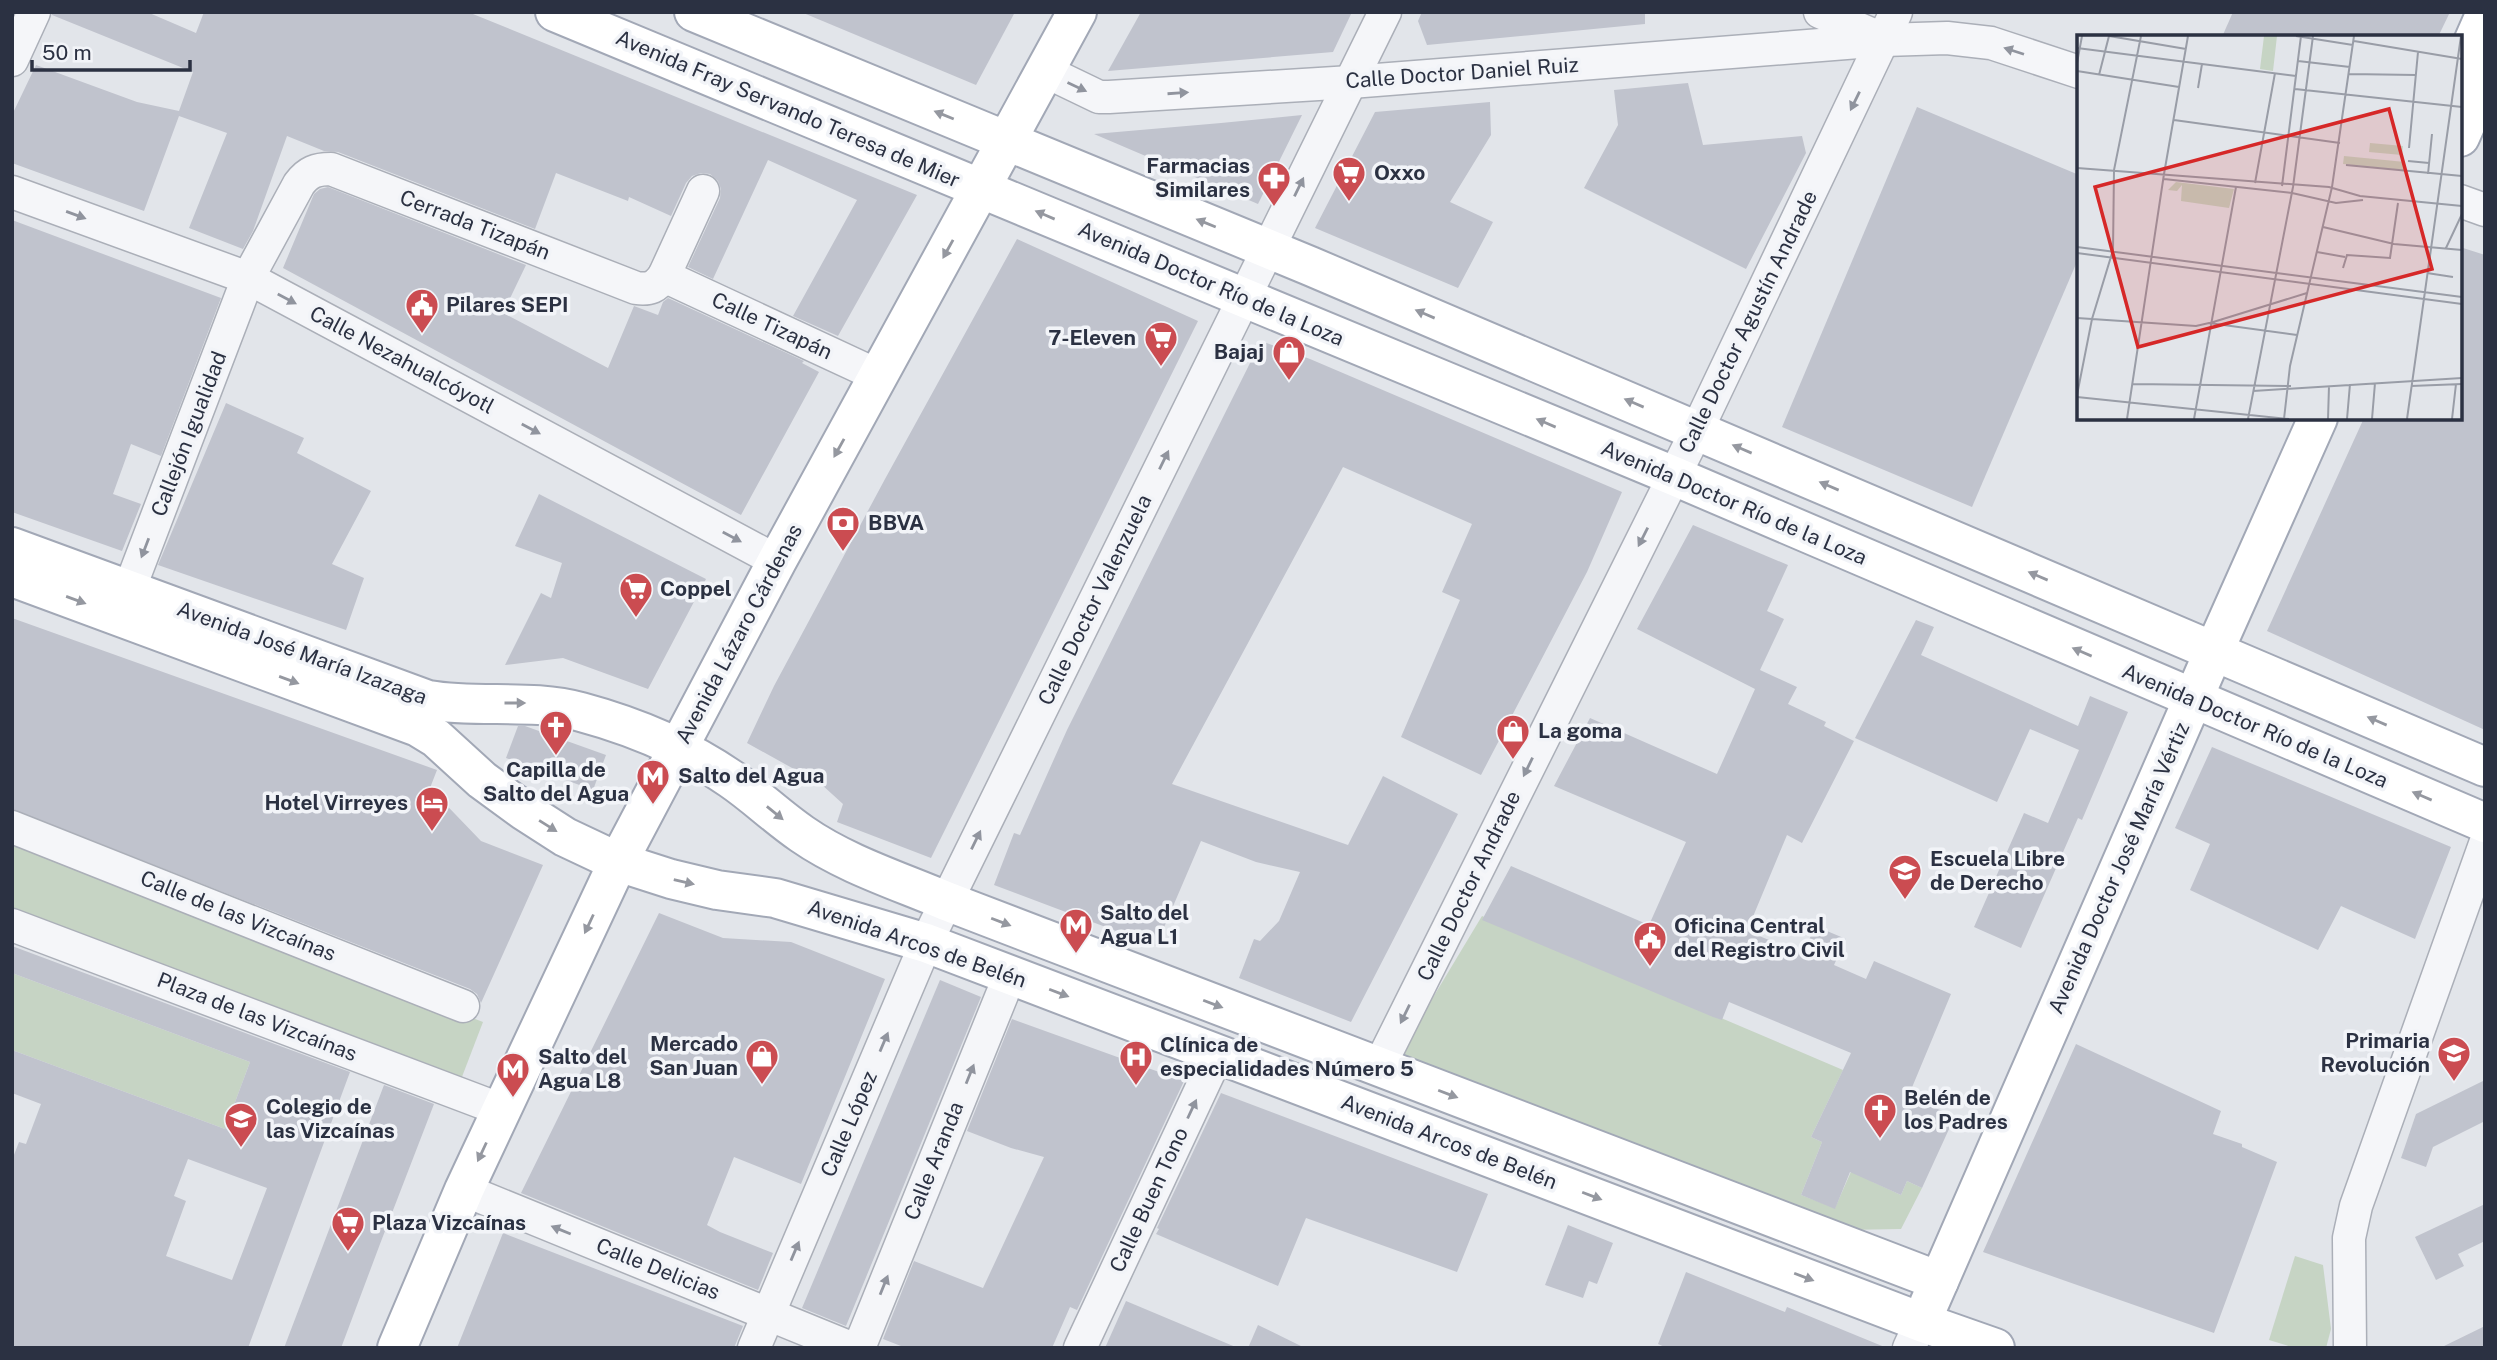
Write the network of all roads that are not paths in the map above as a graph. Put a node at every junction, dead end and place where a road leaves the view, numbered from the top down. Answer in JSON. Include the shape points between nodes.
{"nodes":[{"id":1,"x":34,"y":12,"type":"edge"},
{"id":2,"x":555,"y":12,"type":"edge"},
{"id":3,"x":694,"y":12,"type":"edge"},
{"id":4,"x":1077,"y":12,"type":"edge"},
{"id":5,"x":1385,"y":12,"type":"edge"},
{"id":6,"x":1820,"y":12,"type":"edge"},
{"id":7,"x":2485,"y":15,"type":"edge"},
{"id":8,"x":1890,"y":26,"type":"edge"},
{"id":9,"x":12,"y":60,"type":"edge"},
{"id":10,"x":2462,"y":67,"type":"edge"},
{"id":11,"x":1045,"y":71,"type":"junction"},
{"id":12,"x":2077,"y":71,"type":"edge"},
{"id":13,"x":2485,"y":81,"type":"edge"},
{"id":14,"x":1350,"y":82,"type":"junction"},
{"id":15,"x":2462,"y":133,"type":"edge"},
{"id":16,"x":1007,"y":141,"type":"junction"},
{"id":17,"x":981,"y":189,"type":"junction"},
{"id":18,"x":703,"y":191,"type":"dead end"},
{"id":19,"x":12,"y":192,"type":"edge"},
{"id":20,"x":2462,"y":202,"type":"edge"},
{"id":21,"x":2485,"y":210,"type":"edge"},
{"id":22,"x":1269,"y":249,"type":"junction"},
{"id":23,"x":664,"y":276,"type":"junction"},
{"id":24,"x":248,"y":278,"type":"junction"},
{"id":25,"x":1244,"y":298,"type":"junction"},
{"id":26,"x":879,"y":376,"type":"junction"},
{"id":27,"x":2317,"y":420,"type":"edge"},
{"id":28,"x":1697,"y":430,"type":"junction"},
{"id":29,"x":1674,"y":476,"type":"junction"},
{"id":30,"x":12,"y":547,"type":"edge"},
{"id":31,"x":776,"y":561,"type":"junction"},
{"id":32,"x":12,"y":577,"type":"edge"},
{"id":33,"x":129,"y":590,"type":"junction"},
{"id":34,"x":2214,"y":651,"type":"junction"},
{"id":35,"x":2193,"y":699,"type":"junction"},
{"id":36,"x":1559,"y":706,"type":"joint"},
{"id":37,"x":678,"y":748,"type":"junction"},
{"id":38,"x":2485,"y":767,"type":"edge"},
{"id":39,"x":2485,"y":823,"type":"edge"},
{"id":40,"x":12,"y":827,"type":"edge"},
{"id":41,"x":2485,"y":844,"type":"edge"},
{"id":42,"x":618,"y":862,"type":"junction"},
{"id":43,"x":946,"y":901,"type":"junction"},
{"id":44,"x":12,"y":925,"type":"edge"},
{"id":45,"x":926,"y":943,"type":"junction"},
{"id":46,"x":1010,"y":975,"type":"junction"},
{"id":47,"x":463,"y":1006,"type":"dead end"},
{"id":48,"x":1219,"y":1053,"type":"junction"},
{"id":49,"x":1379,"y":1067,"type":"junction"},
{"id":50,"x":502,"y":1110,"type":"junction"},
{"id":51,"x":464,"y":1191,"type":"junction"},
{"id":52,"x":1939,"y":1281,"type":"junction"},
{"id":53,"x":768,"y":1314,"type":"junction"},
{"id":54,"x":1915,"y":1335,"type":"edge"},
{"id":55,"x":397,"y":1348,"type":"edge"},
{"id":56,"x":754,"y":1348,"type":"edge"},
{"id":57,"x":851,"y":1348,"type":"edge"},
{"id":58,"x":859,"y":1348,"type":"edge"},
{"id":59,"x":1080,"y":1348,"type":"edge"},
{"id":60,"x":1995,"y":1348,"type":"edge"},
{"id":61,"x":2350,"y":1348,"type":"edge"}],
"edges":[{"from":1,"to":9,"type":"street"},
{"from":2,"to":17,"type":"main road","name":"Avenida Fray Servando Teresa de Mier"},
{"from":16,"to":3,"type":"main road","one_way":true},
{"from":4,"to":11,"type":"main road","name":"Avenida Lázaro Cárdenas"},
{"from":5,"to":14,"type":"street","name":"Calle Doctor Valenzuela"},
{"from":6,"to":8,"type":"street"},
{"from":7,"to":10,"type":"main road"},
{"from":12,"to":8,"type":"street","name":"Calle Doctor Daniel Ruiz","one_way":true,"via":[[1991,43]]},
{"from":8,"to":14,"type":"street","name":"Calle Doctor Daniel Ruiz"},
{"from":8,"to":28,"type":"street","name":"Calle Doctor Agustín Andrade","one_way":true},
{"from":11,"to":14,"type":"street","name":"Calle Doctor Daniel Ruiz","one_way":true,"via":[[1099,97]]},
{"from":11,"to":16,"type":"main road","name":"Avenida Lázaro Cárdenas"},
{"from":13,"to":15,"type":"main road"},
{"from":22,"to":14,"type":"street","name":"Calle Doctor Valenzuela","one_way":true},
{"from":16,"to":17,"type":"main road","name":"Avenida Lázaro Cárdenas"},
{"from":22,"to":16,"type":"main road","one_way":true},
{"from":25,"to":17,"type":"main road","name":"Avenida Doctor Río de la Loza","one_way":true},
{"from":17,"to":26,"type":"main road","name":"Avenida Lázaro Cárdenas","one_way":true},
{"from":18,"to":23,"type":"street"},
{"from":19,"to":24,"type":"street","name":"Calle Nezahualcóyotl","one_way":true},
{"from":20,"to":21,"type":"street"},
{"from":22,"to":25,"type":"street","name":"Calle Doctor Valenzuela"},
{"from":28,"to":22,"type":"main road","one_way":true},
{"from":23,"to":24,"type":"street","name":"Cerrada Tizapán","via":[[647,290],[636,288],[331,169],[319,169],[299,184]]},
{"from":23,"to":26,"type":"street","name":"Calle Tizapán"},
{"from":24,"to":31,"type":"street","name":"Calle Nezahualcóyotl","one_way":true},
{"from":24,"to":33,"type":"street","name":"Callejón Igualidad","one_way":true},
{"from":29,"to":25,"type":"main road","name":"Avenida Doctor Río de la Loza","one_way":true},
{"from":43,"to":25,"type":"street","name":"Calle Doctor Valenzuela","one_way":true},
{"from":26,"to":31,"type":"main road","name":"Avenida Lázaro Cárdenas","one_way":true},
{"from":27,"to":34,"type":"main road","name":"Avenida Doctor José María Vértiz"},
{"from":28,"to":29,"type":"street","name":"Calle Doctor Agustín Andrade"},
{"from":34,"to":28,"type":"main road","one_way":true},
{"from":35,"to":29,"type":"main road","name":"Avenida Doctor Río de la Loza","one_way":true},
{"from":29,"to":36,"type":"street","name":"Calle Doctor Agustín Andrade","one_way":true},
{"from":30,"to":33,"type":"main road","name":"Avenida José María Izazaga"},
{"from":31,"to":37,"type":"main road","name":"Avenida Lázaro Cárdenas"},
{"from":32,"to":42,"type":"main road","name":"Avenida José María Izazaga","one_way":true,"via":[[418,727],[523,810],[565,837]]},
{"from":33,"to":37,"type":"main road","name":"Avenida José María Izazaga","one_way":true,"via":[[428,700],[530,703],[579,711]]},
{"from":34,"to":35,"type":"main road","name":"Avenida Doctor José María Vértiz"},
{"from":38,"to":34,"type":"main road","one_way":true},
{"from":39,"to":35,"type":"main road","name":"Avenida Doctor Río de la Loza","one_way":true},
{"from":35,"to":52,"type":"main road","name":"Avenida Doctor José María Vértiz"},
{"from":36,"to":49,"type":"street","name":"Calle Doctor Andrade","one_way":true},
{"from":37,"to":42,"type":"main road","name":"Avenida Lázaro Cárdenas"},
{"from":37,"to":43,"type":"main road","one_way":true,"via":[[732,779],[831,852]]},
{"from":40,"to":47,"type":"street","name":"Calle de las Vizcaínas"},
{"from":41,"to":61,"type":"street","via":[[2356,1206],[2349,1238]]},
{"from":42,"to":45,"type":"main road","name":"Avenida Arcos de Belén","one_way":true,"via":[[717,890],[802,905]]},
{"from":42,"to":50,"type":"main road","name":"Avenida Lázaro Cárdenas","one_way":true},
{"from":43,"to":45,"type":"street","name":"Calle López"},
{"from":43,"to":49,"type":"main road","one_way":true},
{"from":44,"to":50,"type":"street","name":"Plaza de las Vizcaínas"},
{"from":45,"to":46,"type":"main road","name":"Avenida Arcos de Belén"},
{"from":53,"to":45,"type":"street","name":"Calle López","one_way":true},
{"from":46,"to":48,"type":"main road","name":"Avenida Arcos de Belén","one_way":true},
{"from":58,"to":46,"type":"street","name":"Calle Aranda","one_way":true},
{"from":48,"to":54,"type":"main road","name":"Avenida Arcos de Belén","one_way":true},
{"from":59,"to":48,"type":"street","name":"Calle Buen Tono","one_way":true},
{"from":49,"to":52,"type":"main road","one_way":true},
{"from":50,"to":51,"type":"main road","name":"Avenida Lázaro Cárdenas","one_way":true},
{"from":53,"to":51,"type":"street","name":"Calle Delicias","one_way":true},
{"from":51,"to":55,"type":"main road","name":"Avenida Lázaro Cárdenas"},
{"from":52,"to":54,"type":"main road","name":"Avenida Doctor José María Vértiz"},
{"from":53,"to":56,"type":"street","name":"Calle López"},
{"from":53,"to":57,"type":"street","name":"Calle Delicias"},
{"from":54,"to":60,"type":"main road","name":"Avenida Arcos de Belén"}]}
